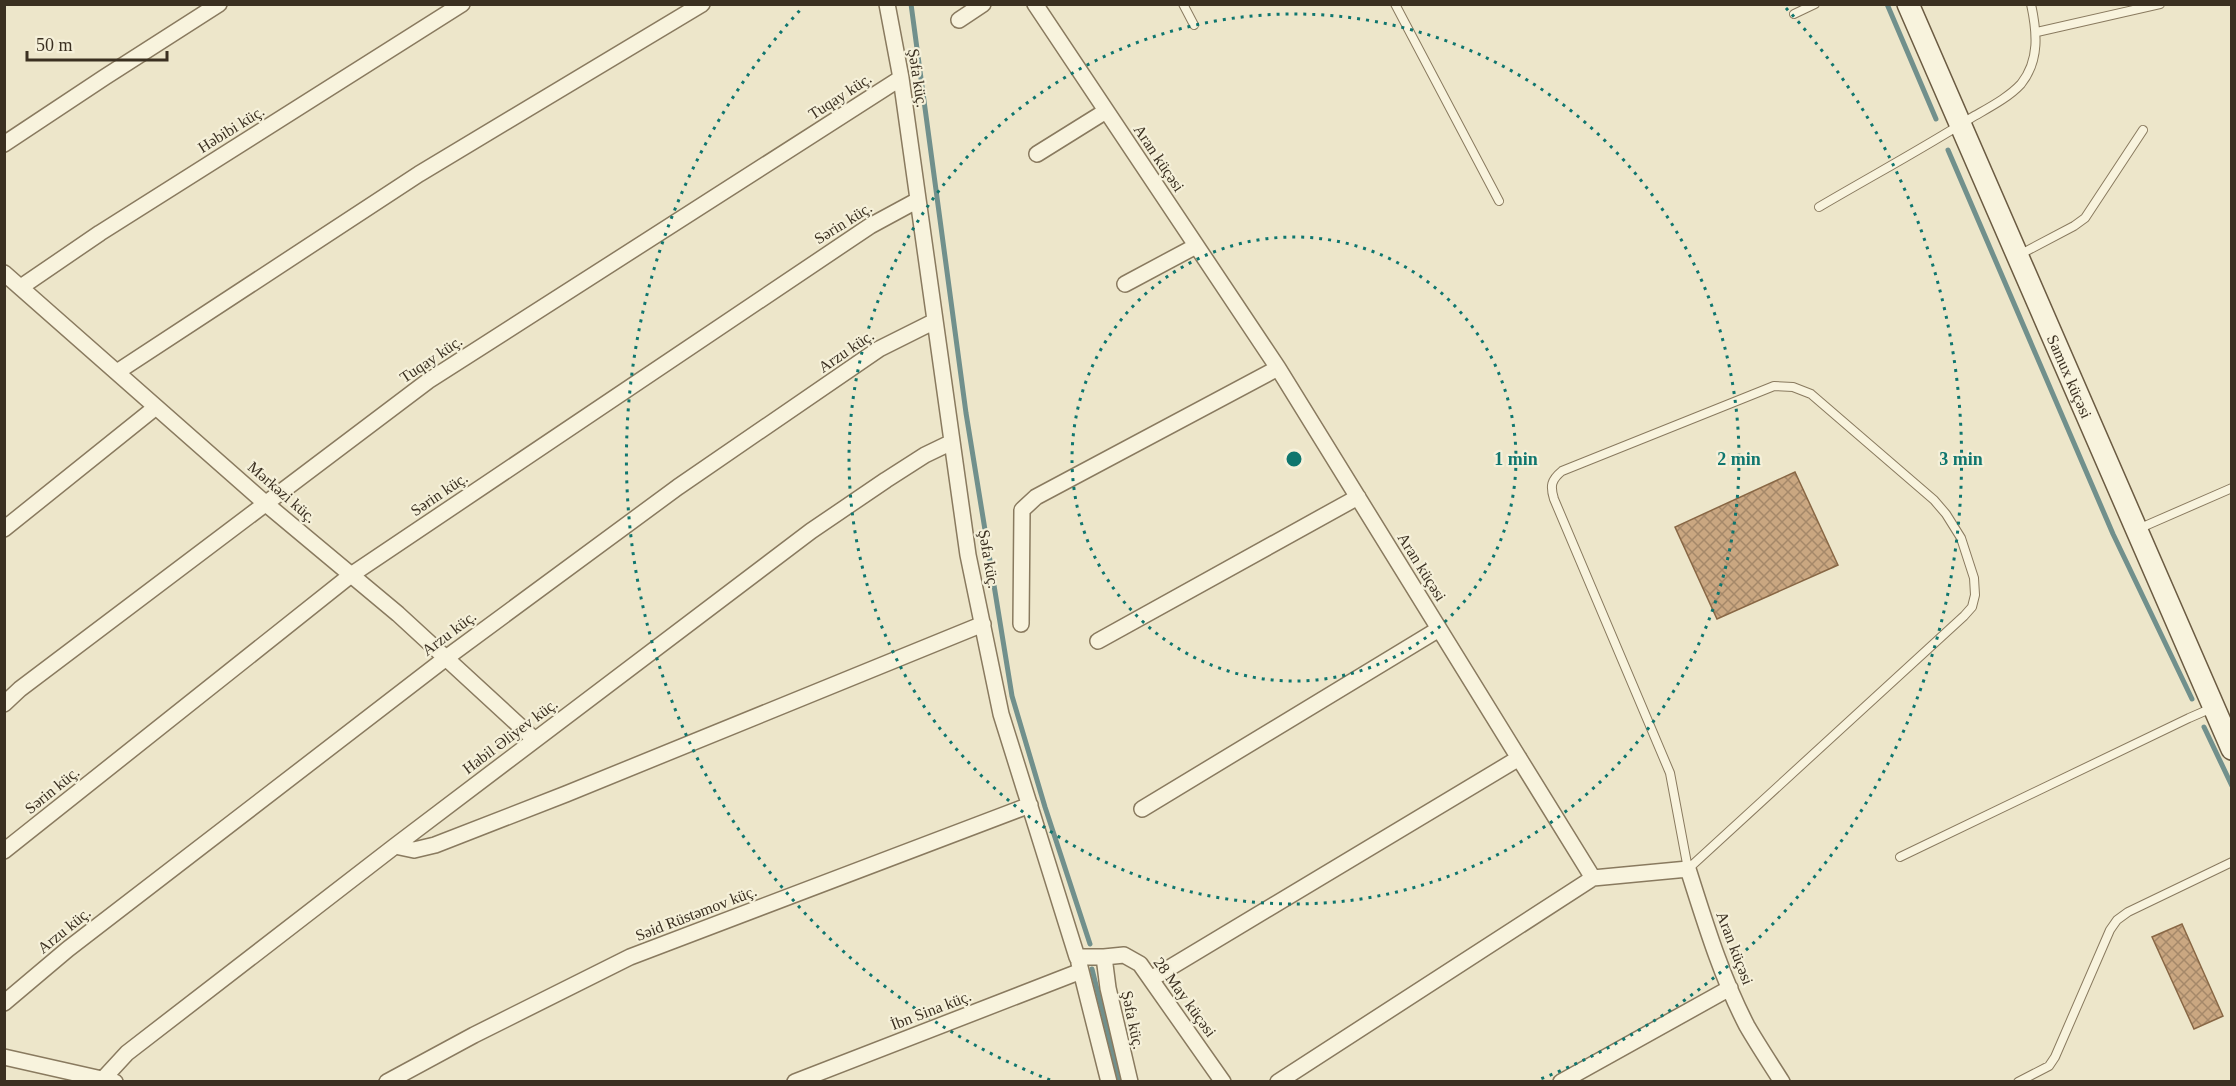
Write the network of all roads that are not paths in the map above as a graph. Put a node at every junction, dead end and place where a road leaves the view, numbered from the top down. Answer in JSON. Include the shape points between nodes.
{"nodes":[{"id":1,"x":219,"y":4,"type":"edge"},
{"id":2,"x":462,"y":4,"type":"edge"},
{"id":3,"x":702,"y":4,"type":"edge"},
{"id":4,"x":887,"y":4,"type":"edge"},
{"id":5,"x":983,"y":4,"type":"edge"},
{"id":6,"x":1035,"y":4,"type":"edge"},
{"id":7,"x":1184,"y":4,"type":"edge"},
{"id":8,"x":1395,"y":4,"type":"edge"},
{"id":9,"x":1815,"y":4,"type":"edge"},
{"id":10,"x":1908,"y":4,"type":"edge"},
{"id":11,"x":2031,"y":4,"type":"edge"},
{"id":12,"x":2160,"y":4,"type":"edge"},
{"id":13,"x":1794,"y":14,"type":"dead end"},
{"id":14,"x":959,"y":20,"type":"dead end"},
{"id":15,"x":1194,"y":26,"type":"dead end"},
{"id":16,"x":2037,"y":32,"type":"junction"},
{"id":17,"x":901,"y":78,"type":"junction"},
{"id":18,"x":1106,"y":111,"type":"junction"},
{"id":19,"x":1961,"y":125,"type":"junction"},
{"id":20,"x":2143,"y":130,"type":"dead end"},
{"id":21,"x":4,"y":144,"type":"edge"},
{"id":22,"x":1037,"y":154,"type":"dead end"},
{"id":23,"x":918,"y":200,"type":"junction"},
{"id":24,"x":1499,"y":201,"type":"dead end"},
{"id":25,"x":1819,"y":207,"type":"dead end"},
{"id":26,"x":1196,"y":246,"type":"junction"},
{"id":27,"x":2017,"y":256,"type":"junction"},
{"id":28,"x":4,"y":273,"type":"edge"},
{"id":29,"x":1125,"y":285,"type":"dead end"},
{"id":30,"x":21,"y":287,"type":"junction"},
{"id":31,"x":935,"y":321,"type":"junction"},
{"id":32,"x":1278,"y":368,"type":"junction"},
{"id":33,"x":117,"y":372,"type":"junction"},
{"id":34,"x":156,"y":407,"type":"junction"},
{"id":35,"x":952,"y":442,"type":"junction"},
{"id":36,"x":2232,"y":488,"type":"edge"},
{"id":37,"x":1358,"y":497,"type":"junction"},
{"id":38,"x":266,"y":503,"type":"junction"},
{"id":39,"x":4,"y":529,"type":"edge"},
{"id":40,"x":2136,"y":529,"type":"junction"},
{"id":41,"x":351,"y":575,"type":"junction"},
{"id":42,"x":983,"y":624,"type":"junction"},
{"id":43,"x":1021,"y":624,"type":"dead end"},
{"id":44,"x":1439,"y":629,"type":"junction"},
{"id":45,"x":1098,"y":641,"type":"dead end"},
{"id":46,"x":446,"y":658,"type":"junction"},
{"id":47,"x":4,"y":704,"type":"edge"},
{"id":48,"x":2214,"y":708,"type":"junction"},
{"id":49,"x":535,"y":740,"type":"junction"},
{"id":50,"x":2232,"y":749,"type":"edge"},
{"id":51,"x":1519,"y":758,"type":"junction"},
{"id":52,"x":1030,"y":805,"type":"junction"},
{"id":53,"x":1142,"y":809,"type":"dead end"},
{"id":54,"x":395,"y":846,"type":"junction"},
{"id":55,"x":4,"y":851,"type":"edge"},
{"id":56,"x":1900,"y":857,"type":"dead end"},
{"id":57,"x":2232,"y":862,"type":"edge"},
{"id":58,"x":1688,"y":868,"type":"junction"},
{"id":59,"x":1593,"y":878,"type":"junction"},
{"id":60,"x":1104,"y":957,"type":"junction"},
{"id":61,"x":1079,"y":964,"type":"junction"},
{"id":62,"x":1151,"y":979,"type":"junction"},
{"id":63,"x":1730,"y":988,"type":"junction"},
{"id":64,"x":4,"y":1003,"type":"edge"},
{"id":65,"x":4,"y":1057,"type":"edge"},
{"id":66,"x":109,"y":1080,"type":"edge"},
{"id":67,"x":387,"y":1082,"type":"edge"},
{"id":68,"x":795,"y":1082,"type":"edge"},
{"id":69,"x":1108,"y":1082,"type":"edge"},
{"id":70,"x":1130,"y":1082,"type":"edge"},
{"id":71,"x":1223,"y":1082,"type":"edge"},
{"id":72,"x":1278,"y":1082,"type":"edge"},
{"id":73,"x":1562,"y":1082,"type":"edge"},
{"id":74,"x":1782,"y":1082,"type":"edge"},
{"id":75,"x":2018,"y":1082,"type":"edge"}],
"edges":[{"from":1,"to":21,"type":"street"},
{"from":2,"to":30,"type":"street","name":"Həbibi küç."},
{"from":3,"to":33,"type":"street","via":[[419,174]]},
{"from":4,"to":17,"type":"street","name":"Şəfa küç."},
{"from":5,"to":14,"type":"street"},
{"from":6,"to":18,"type":"street","name":"Aran küçəsi"},
{"from":7,"to":15,"type":"lane"},
{"from":8,"to":24,"type":"lane"},
{"from":9,"to":13,"type":"lane"},
{"from":10,"to":19,"type":"main road","name":"Samux küçəsi"},
{"from":11,"to":16,"type":"lane"},
{"from":12,"to":16,"type":"lane"},
{"from":16,"to":19,"type":"lane","via":[[2036,50],[2022,82]]},
{"from":17,"to":23,"type":"street","name":"Şəfa küç."},
{"from":17,"to":38,"type":"street","name":"Tuqay küç.","via":[[428,381]]},
{"from":18,"to":22,"type":"street"},
{"from":18,"to":26,"type":"street","name":"Aran küçəsi"},
{"from":19,"to":25,"type":"lane"},
{"from":19,"to":27,"type":"main road","name":"Samux küçəsi"},
{"from":20,"to":27,"type":"lane","via":[[2085,218]]},
{"from":23,"to":31,"type":"street","name":"Şəfa küç."},
{"from":23,"to":41,"type":"street","name":"Sərin küç.","via":[[870,226]]},
{"from":26,"to":29,"type":"street"},
{"from":26,"to":32,"type":"street","name":"Aran küçəsi"},
{"from":27,"to":40,"type":"main road","name":"Samux küçəsi"},
{"from":28,"to":30,"type":"street","name":"Mərkəzi küç."},
{"from":30,"to":33,"type":"street","name":"Mərkəzi küç."},
{"from":31,"to":35,"type":"street","name":"Şəfa küç."},
{"from":31,"to":46,"type":"street","name":"Arzu küç.","via":[[879,349],[678,487]]},
{"from":32,"to":37,"type":"street","name":"Aran küçəsi"},
{"from":32,"to":43,"type":"street","via":[[1036,497],[1022,510]]},
{"from":33,"to":34,"type":"street","name":"Mərkəzi küç."},
{"from":34,"to":38,"type":"street","name":"Mərkəzi küç."},
{"from":34,"to":39,"type":"street"},
{"from":35,"to":42,"type":"street","name":"Şəfa küç.","via":[[968,555]]},
{"from":35,"to":49,"type":"street","name":"Habil Əliyev küç.","via":[[925,455],[812,531]]},
{"from":36,"to":40,"type":"lane"},
{"from":37,"to":44,"type":"street","name":"Aran küçəsi"},
{"from":37,"to":45,"type":"street"},
{"from":38,"to":41,"type":"street","name":"Mərkəzi küç."},
{"from":38,"to":47,"type":"street","name":"Tuqay küç."},
{"from":40,"to":48,"type":"main road","name":"Samux küçəsi"},
{"from":41,"to":46,"type":"street","name":"Mərkəzi küç."},
{"from":41,"to":55,"type":"street","name":"Sərin küç."},
{"from":42,"to":52,"type":"street","name":"Şəfa küç.","via":[[1001,714]]},
{"from":42,"to":54,"type":"street","via":[[435,845],[414,850]]},
{"from":44,"to":51,"type":"street","name":"Aran küçəsi"},
{"from":44,"to":53,"type":"street"},
{"from":46,"to":49,"type":"street","name":"Mərkəzi küç."},
{"from":46,"to":64,"type":"street","name":"Arzu küç.","via":[[68,949]]},
{"from":48,"to":50,"type":"main road","name":"Samux küçəsi"},
{"from":48,"to":56,"type":"lane"},
{"from":49,"to":54,"type":"street","name":"Habil Əliyev küç."},
{"from":51,"to":59,"type":"street","name":"Aran küçəsi"},
{"from":51,"to":62,"type":"street"},
{"from":52,"to":61,"type":"street","name":"Şəfa küç."},
{"from":52,"to":67,"type":"street","name":"Səid Rüstəmov küç.","via":[[630,957]]},
{"from":54,"to":66,"type":"street","name":"Habil Əliyev küç.","via":[[127,1053]]},
{"from":57,"to":75,"type":"lane","via":[[2118,920],[2110,930],[2055,1057],[2049,1066]]},
{"from":58,"to":58,"type":"lane","via":[[1964,616],[1976,594],[1961,538],[1935,500],[1811,394],[1793,387],[1774,386],[1562,471],[1553,478],[1554,499],[1670,773]]},
{"from":58,"to":59,"type":"street"},
{"from":58,"to":63,"type":"street","name":"Aran küçəsi"},
{"from":59,"to":72,"type":"street"},
{"from":60,"to":61,"type":"street"},
{"from":60,"to":62,"type":"street","name":"28 May küçəsi","via":[[1133,958]]},
{"from":60,"to":70,"type":"street","name":"Şəfa küç."},
{"from":61,"to":68,"type":"street","name":"İbn Sina küç."},
{"from":61,"to":69,"type":"street","name":"Şəfa küç."},
{"from":62,"to":71,"type":"street","name":"28 May küçəsi"},
{"from":63,"to":73,"type":"street"},
{"from":63,"to":74,"type":"street","name":"Aran küçəsi"},
{"from":65,"to":66,"type":"street"}]}
